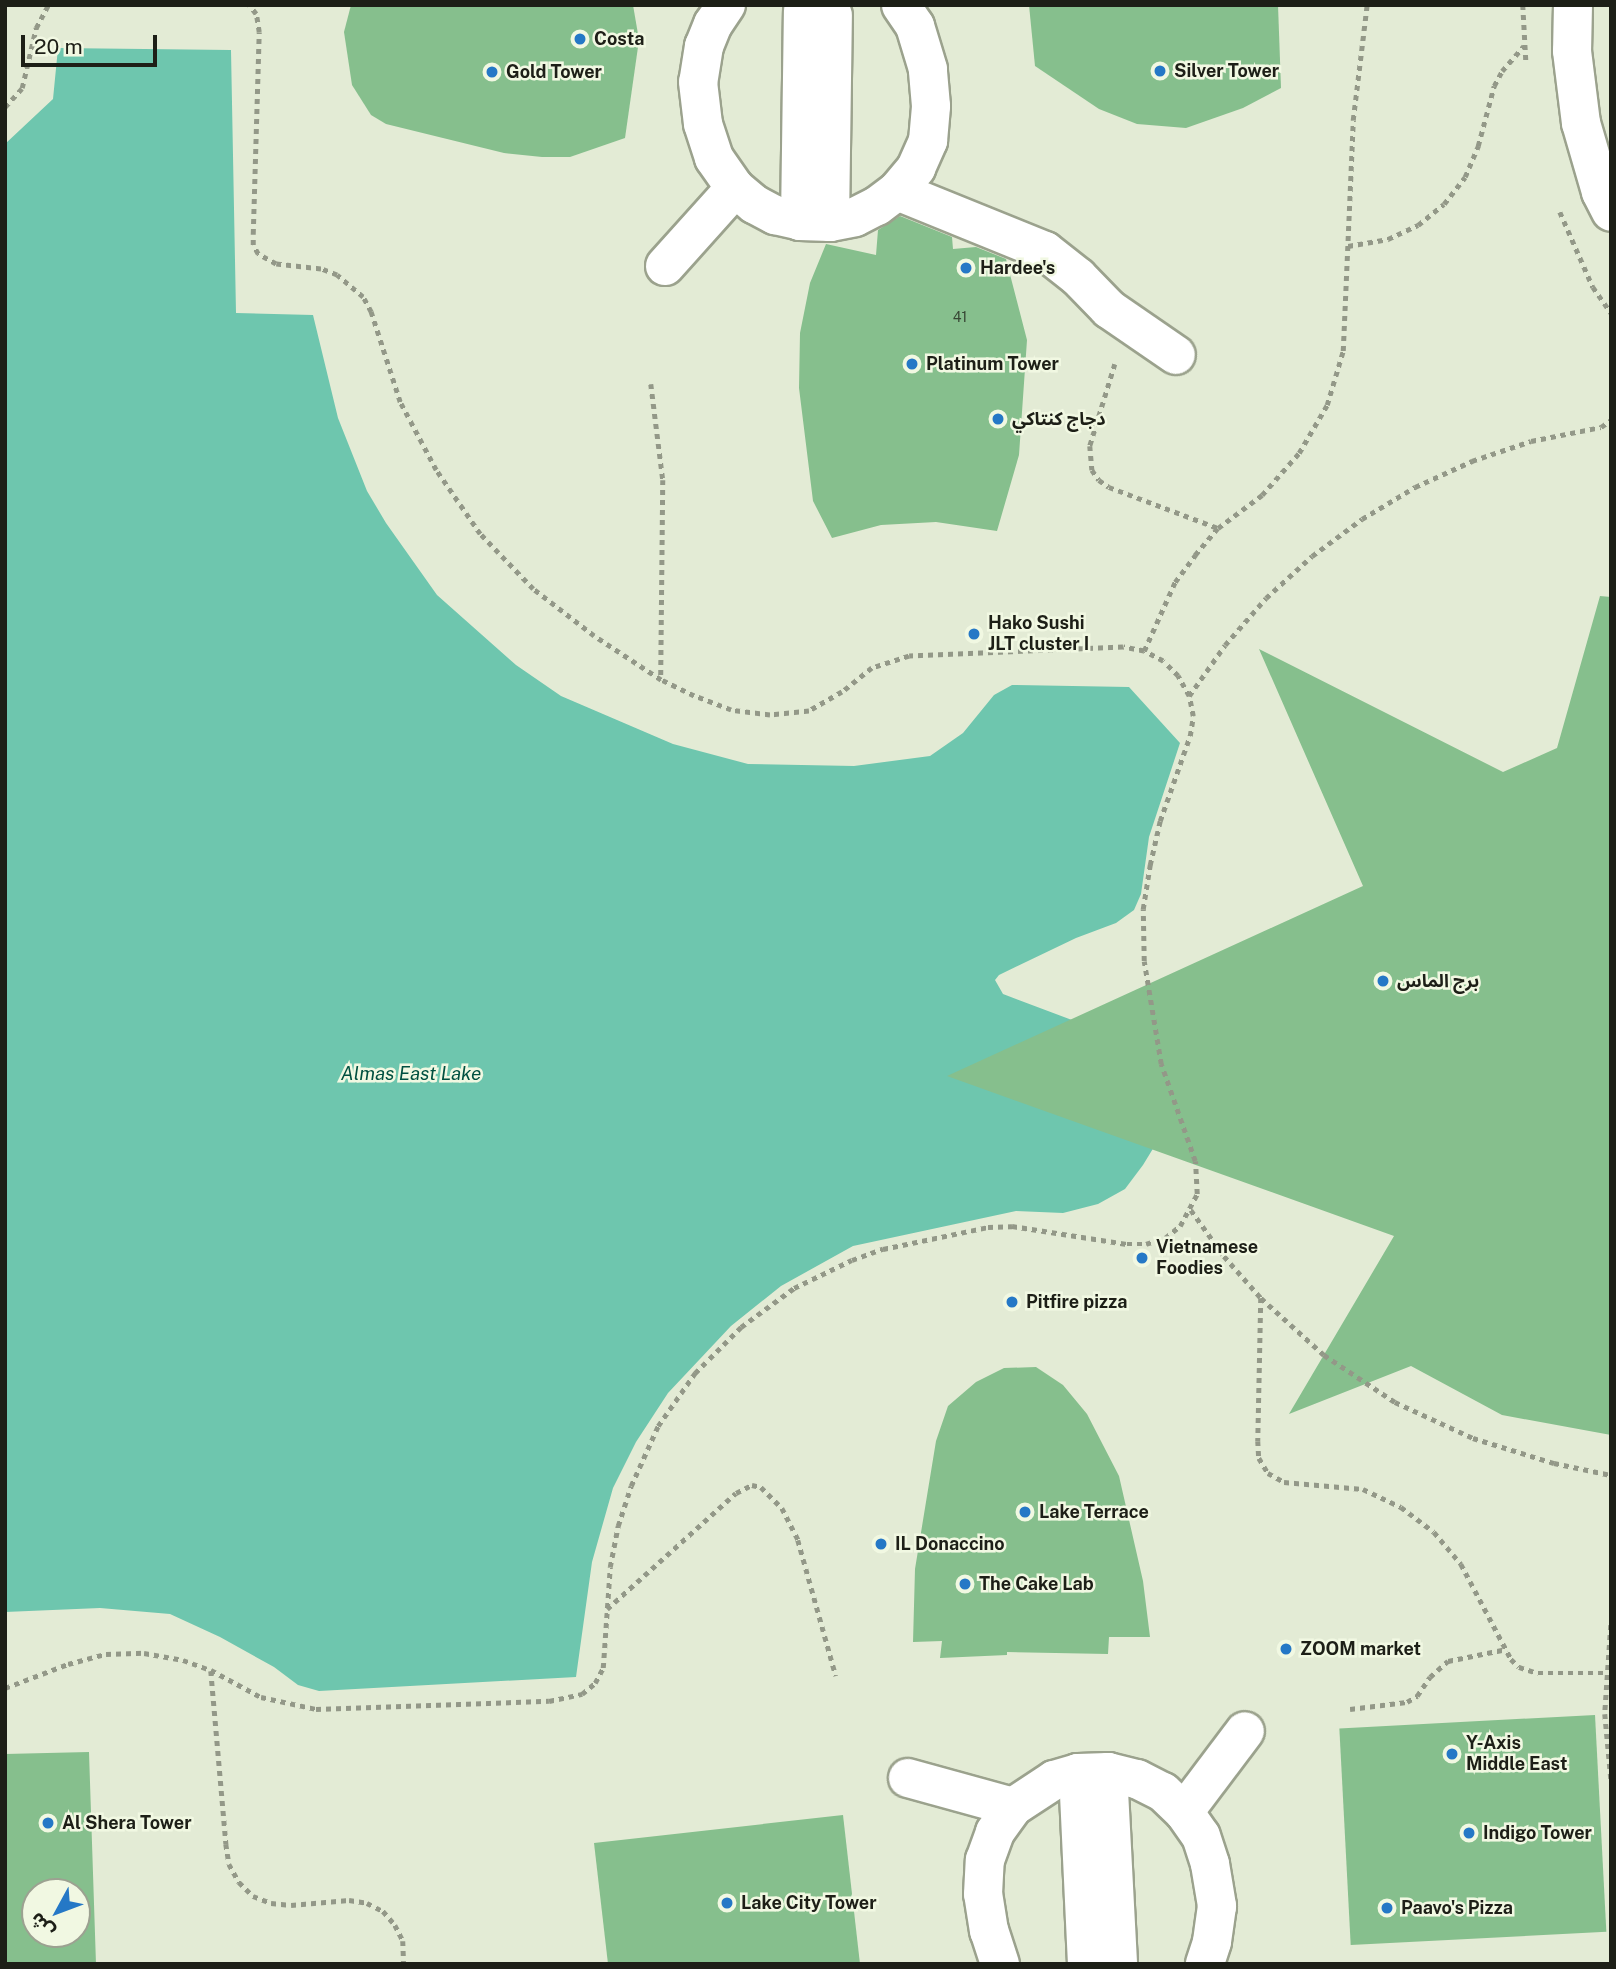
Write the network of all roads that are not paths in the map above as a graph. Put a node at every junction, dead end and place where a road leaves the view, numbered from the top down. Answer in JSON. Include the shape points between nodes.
{"nodes":[{"id":1,"x":726,"y":5,"type":"edge"},
{"id":2,"x":1573,"y":5,"type":"edge"},
{"id":3,"x":902,"y":6,"type":"edge"},
{"id":4,"x":818,"y":13,"type":"dead end"},
{"id":5,"x":735,"y":188,"type":"junction"},
{"id":6,"x":897,"y":191,"type":"junction"},
{"id":7,"x":1611,"y":212,"type":"edge"},
{"id":8,"x":815,"y":222,"type":"junction"},
{"id":9,"x":665,"y":266,"type":"dead end"},
{"id":10,"x":1176,"y":355,"type":"dead end"},
{"id":11,"x":1245,"y":1731,"type":"dead end"},
{"id":12,"x":1093,"y":1773,"type":"junction"},
{"id":13,"x":908,"y":1778,"type":"dead end"},
{"id":14,"x":1013,"y":1807,"type":"junction"},
{"id":15,"x":1184,"y":1812,"type":"junction"},
{"id":16,"x":1000,"y":1964,"type":"edge"},
{"id":17,"x":1087,"y":1964,"type":"edge"},
{"id":18,"x":1118,"y":1964,"type":"edge"},
{"id":19,"x":1205,"y":1964,"type":"edge"}],
"edges":[{"from":1,"to":5,"type":"lane","via":[[704,46],[698,82],[703,124],[714,158]]},
{"from":2,"to":7,"type":"lane","via":[[1572,51],[1581,123]]},
{"from":3,"to":6,"type":"lane","via":[[923,48],[931,106],[928,141],[916,168]]},
{"from":4,"to":8,"type":"lane"},
{"from":5,"to":8,"type":"lane","via":[[775,215]]},
{"from":5,"to":9,"type":"lane"},
{"from":6,"to":8,"type":"lane","via":[[866,212]]},
{"from":6,"to":10,"type":"lane","via":[[1045,251],[1127,323]]},
{"from":11,"to":15,"type":"lane"},
{"from":12,"to":14,"type":"lane","via":[[1054,1780]]},
{"from":12,"to":15,"type":"lane","via":[[1137,1779],[1163,1792]]},
{"from":12,"to":17,"type":"lane"},
{"from":12,"to":18,"type":"lane"},
{"from":13,"to":14,"type":"lane"},
{"from":14,"to":16,"type":"lane","via":[[995,1832],[985,1860],[983,1894]]},
{"from":15,"to":19,"type":"lane","via":[[1201,1836],[1217,1906]]}]}
